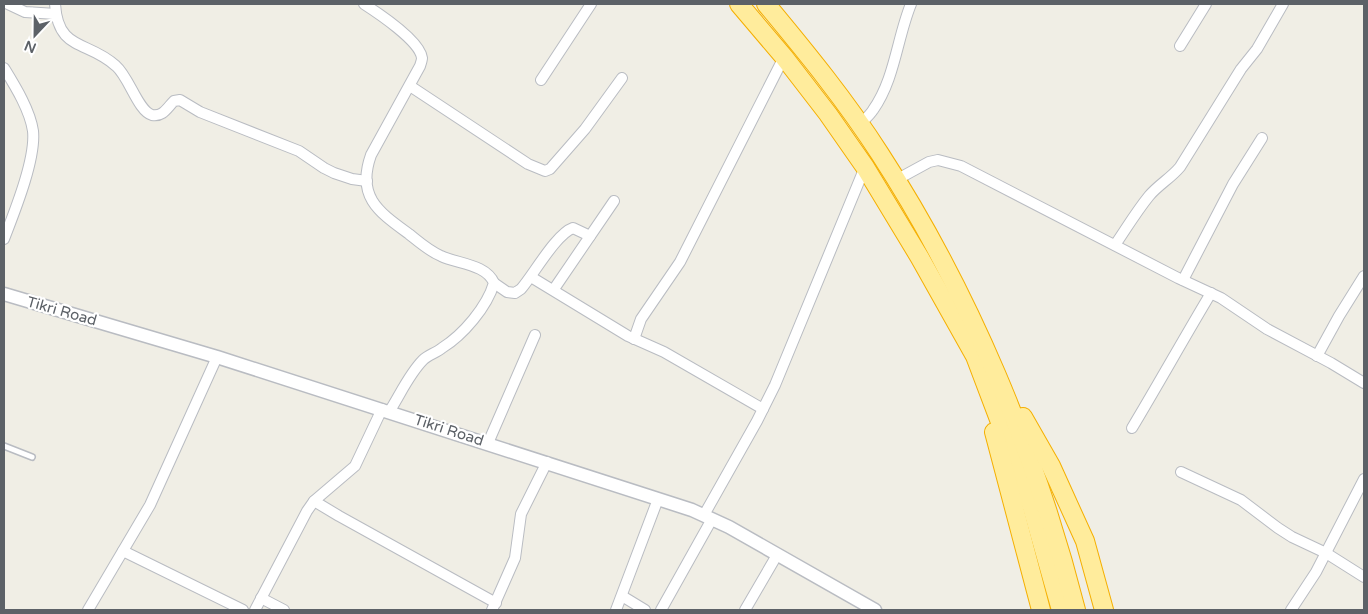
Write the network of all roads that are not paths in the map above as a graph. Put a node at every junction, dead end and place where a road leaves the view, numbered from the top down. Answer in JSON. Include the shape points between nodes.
{"nodes":[{"id":1,"x":8,"y":4,"type":"edge"},
{"id":2,"x":366,"y":4,"type":"edge"},
{"id":3,"x":591,"y":4,"type":"edge"},
{"id":4,"x":739,"y":4,"type":"edge"},
{"id":5,"x":766,"y":4,"type":"edge"},
{"id":6,"x":911,"y":4,"type":"edge"},
{"id":7,"x":1206,"y":4,"type":"edge"},
{"id":8,"x":1283,"y":4,"type":"edge"},
{"id":9,"x":55,"y":9,"type":"edge"},
{"id":10,"x":1180,"y":46,"type":"dead end"},
{"id":11,"x":784,"y":57,"type":"junction"},
{"id":12,"x":4,"y":68,"type":"edge"},
{"id":13,"x":622,"y":78,"type":"dead end"},
{"id":14,"x":541,"y":80,"type":"dead end"},
{"id":15,"x":410,"y":86,"type":"junction"},
{"id":16,"x":860,"y":124,"type":"junction"},
{"id":17,"x":1262,"y":138,"type":"dead end"},
{"id":18,"x":865,"y":167,"type":"junction"},
{"id":19,"x":896,"y":180,"type":"junction"},
{"id":20,"x":367,"y":181,"type":"junction"},
{"id":21,"x":614,"y":201,"type":"dead end"},
{"id":22,"x":590,"y":236,"type":"junction"},
{"id":23,"x":4,"y":239,"type":"edge"},
{"id":24,"x":1115,"y":245,"type":"junction"},
{"id":25,"x":1364,"y":276,"type":"edge"},
{"id":26,"x":531,"y":277,"type":"junction"},
{"id":27,"x":1183,"y":280,"type":"junction"},
{"id":28,"x":494,"y":284,"type":"junction"},
{"id":29,"x":554,"y":289,"type":"junction"},
{"id":30,"x":1211,"y":293,"type":"junction"},
{"id":31,"x":4,"y":294,"type":"edge"},
{"id":32,"x":535,"y":335,"type":"dead end"},
{"id":33,"x":634,"y":339,"type":"junction"},
{"id":34,"x":980,"y":352,"type":"junction"},
{"id":35,"x":1317,"y":356,"type":"junction"},
{"id":36,"x":217,"y":357,"type":"junction"},
{"id":37,"x":1364,"y":383,"type":"edge"},
{"id":38,"x":764,"y":409,"type":"junction"},
{"id":39,"x":386,"y":410,"type":"junction"},
{"id":40,"x":1132,"y":428,"type":"dead end"},
{"id":41,"x":488,"y":443,"type":"junction"},
{"id":42,"x":4,"y":446,"type":"edge"},
{"id":43,"x":32,"y":457,"type":"dead end"},
{"id":44,"x":547,"y":462,"type":"junction"},
{"id":45,"x":1181,"y":472,"type":"dead end"},
{"id":46,"x":1364,"y":479,"type":"edge"},
{"id":47,"x":658,"y":499,"type":"junction"},
{"id":48,"x":314,"y":501,"type":"junction"},
{"id":49,"x":708,"y":517,"type":"junction"},
{"id":50,"x":124,"y":551,"type":"junction"},
{"id":51,"x":1326,"y":553,"type":"junction"},
{"id":52,"x":777,"y":555,"type":"junction"},
{"id":53,"x":1364,"y":577,"type":"edge"},
{"id":54,"x":622,"y":596,"type":"junction"},
{"id":55,"x":261,"y":598,"type":"junction"},
{"id":56,"x":494,"y":606,"type":"edge"},
{"id":57,"x":88,"y":610,"type":"edge"},
{"id":58,"x":243,"y":610,"type":"edge"},
{"id":59,"x":255,"y":610,"type":"edge"},
{"id":60,"x":284,"y":610,"type":"edge"},
{"id":61,"x":616,"y":610,"type":"edge"},
{"id":62,"x":645,"y":610,"type":"edge"},
{"id":63,"x":662,"y":610,"type":"edge"},
{"id":64,"x":745,"y":610,"type":"edge"},
{"id":65,"x":875,"y":610,"type":"edge"},
{"id":66,"x":1041,"y":610,"type":"edge"},
{"id":67,"x":1061,"y":610,"type":"edge"},
{"id":68,"x":1076,"y":610,"type":"edge"},
{"id":69,"x":1104,"y":610,"type":"edge"},
{"id":70,"x":1291,"y":610,"type":"edge"}],
"edges":[{"from":1,"to":9,"type":"street","via":[[25,12]]},
{"from":2,"to":15,"type":"street","via":[[403,32],[419,51],[422,57],[420,66]]},
{"from":3,"to":14,"type":"street"},
{"from":4,"to":11,"type":"highway"},
{"from":5,"to":16,"type":"highway"},
{"from":6,"to":16,"type":"street","via":[[882,94],[873,111]]},
{"from":7,"to":10,"type":"street"},
{"from":8,"to":24,"type":"street","via":[[1180,167],[1147,198]]},
{"from":9,"to":20,"type":"street","via":[[60,30],[117,66],[148,113],[160,115],[174,101],[180,100],[200,112],[300,151],[334,173]]},
{"from":11,"to":18,"type":"highway"},
{"from":11,"to":33,"type":"street","via":[[720,187],[680,262],[641,319]]},
{"from":12,"to":23,"type":"street","via":[[24,105],[33,132],[24,181]]},
{"from":13,"to":15,"type":"street","via":[[575,142],[545,171],[528,164]]},
{"from":15,"to":20,"type":"street","via":[[371,156]]},
{"from":16,"to":19,"type":"highway"},
{"from":17,"to":27,"type":"street","via":[[1233,184]]},
{"from":18,"to":34,"type":"highway"},
{"from":18,"to":38,"type":"street"},
{"from":19,"to":24,"type":"street","via":[[929,162],[949,162]]},
{"from":19,"to":34,"type":"highway","via":[[937,252]]},
{"from":20,"to":28,"type":"street","via":[[372,203],[387,218],[439,255],[485,272],[492,277]]},
{"from":21,"to":22,"type":"street"},
{"from":22,"to":26,"type":"street","via":[[573,228],[566,231]]},
{"from":22,"to":29,"type":"street"},
{"from":24,"to":27,"type":"street"},
{"from":25,"to":35,"type":"street"},
{"from":26,"to":28,"type":"street","via":[[515,293]]},
{"from":26,"to":29,"type":"street"},
{"from":27,"to":30,"type":"street"},
{"from":28,"to":39,"type":"street","via":[[480,312],[452,341],[425,358]]},
{"from":29,"to":33,"type":"street"},
{"from":30,"to":35,"type":"street","via":[[1268,330]]},
{"from":30,"to":40,"type":"street"},
{"from":31,"to":36,"type":"street","name":"Tikri Road"},
{"from":32,"to":41,"type":"street"},
{"from":33,"to":38,"type":"street","via":[[664,352]]},
{"from":34,"to":66,"type":"highway","via":[[1007,484]]},
{"from":34,"to":67,"type":"highway","via":[[1031,504]]},
{"from":34,"to":68,"type":"highway","via":[[1035,471],[1063,557]]},
{"from":34,"to":69,"type":"highway","via":[[1051,466],[1085,541]]},
{"from":35,"to":37,"type":"street"},
{"from":36,"to":39,"type":"street","name":"Tikri Road"},
{"from":36,"to":50,"type":"street","via":[[160,484]]},
{"from":38,"to":49,"type":"street"},
{"from":39,"to":41,"type":"street","name":"Tikri Road"},
{"from":39,"to":48,"type":"street","via":[[355,466]]},
{"from":41,"to":44,"type":"street","name":"Tikri Road"},
{"from":42,"to":43,"type":"lane"},
{"from":44,"to":47,"type":"street","name":"Tikri Road"},
{"from":44,"to":56,"type":"street","via":[[521,514],[515,558]]},
{"from":45,"to":51,"type":"street","via":[[1241,500],[1292,537]]},
{"from":46,"to":51,"type":"street"},
{"from":47,"to":49,"type":"street","name":"Tikri Road"},
{"from":47,"to":54,"type":"street"},
{"from":48,"to":55,"type":"street"},
{"from":48,"to":56,"type":"street"},
{"from":49,"to":52,"type":"street","name":"Tikri Road"},
{"from":49,"to":63,"type":"street"},
{"from":50,"to":57,"type":"street"},
{"from":50,"to":58,"type":"street"},
{"from":51,"to":53,"type":"street"},
{"from":51,"to":70,"type":"street"},
{"from":52,"to":64,"type":"street"},
{"from":52,"to":65,"type":"street","name":"Tikri Road"},
{"from":54,"to":61,"type":"street"},
{"from":54,"to":62,"type":"street"},
{"from":55,"to":59,"type":"street"},
{"from":55,"to":60,"type":"street"}]}
